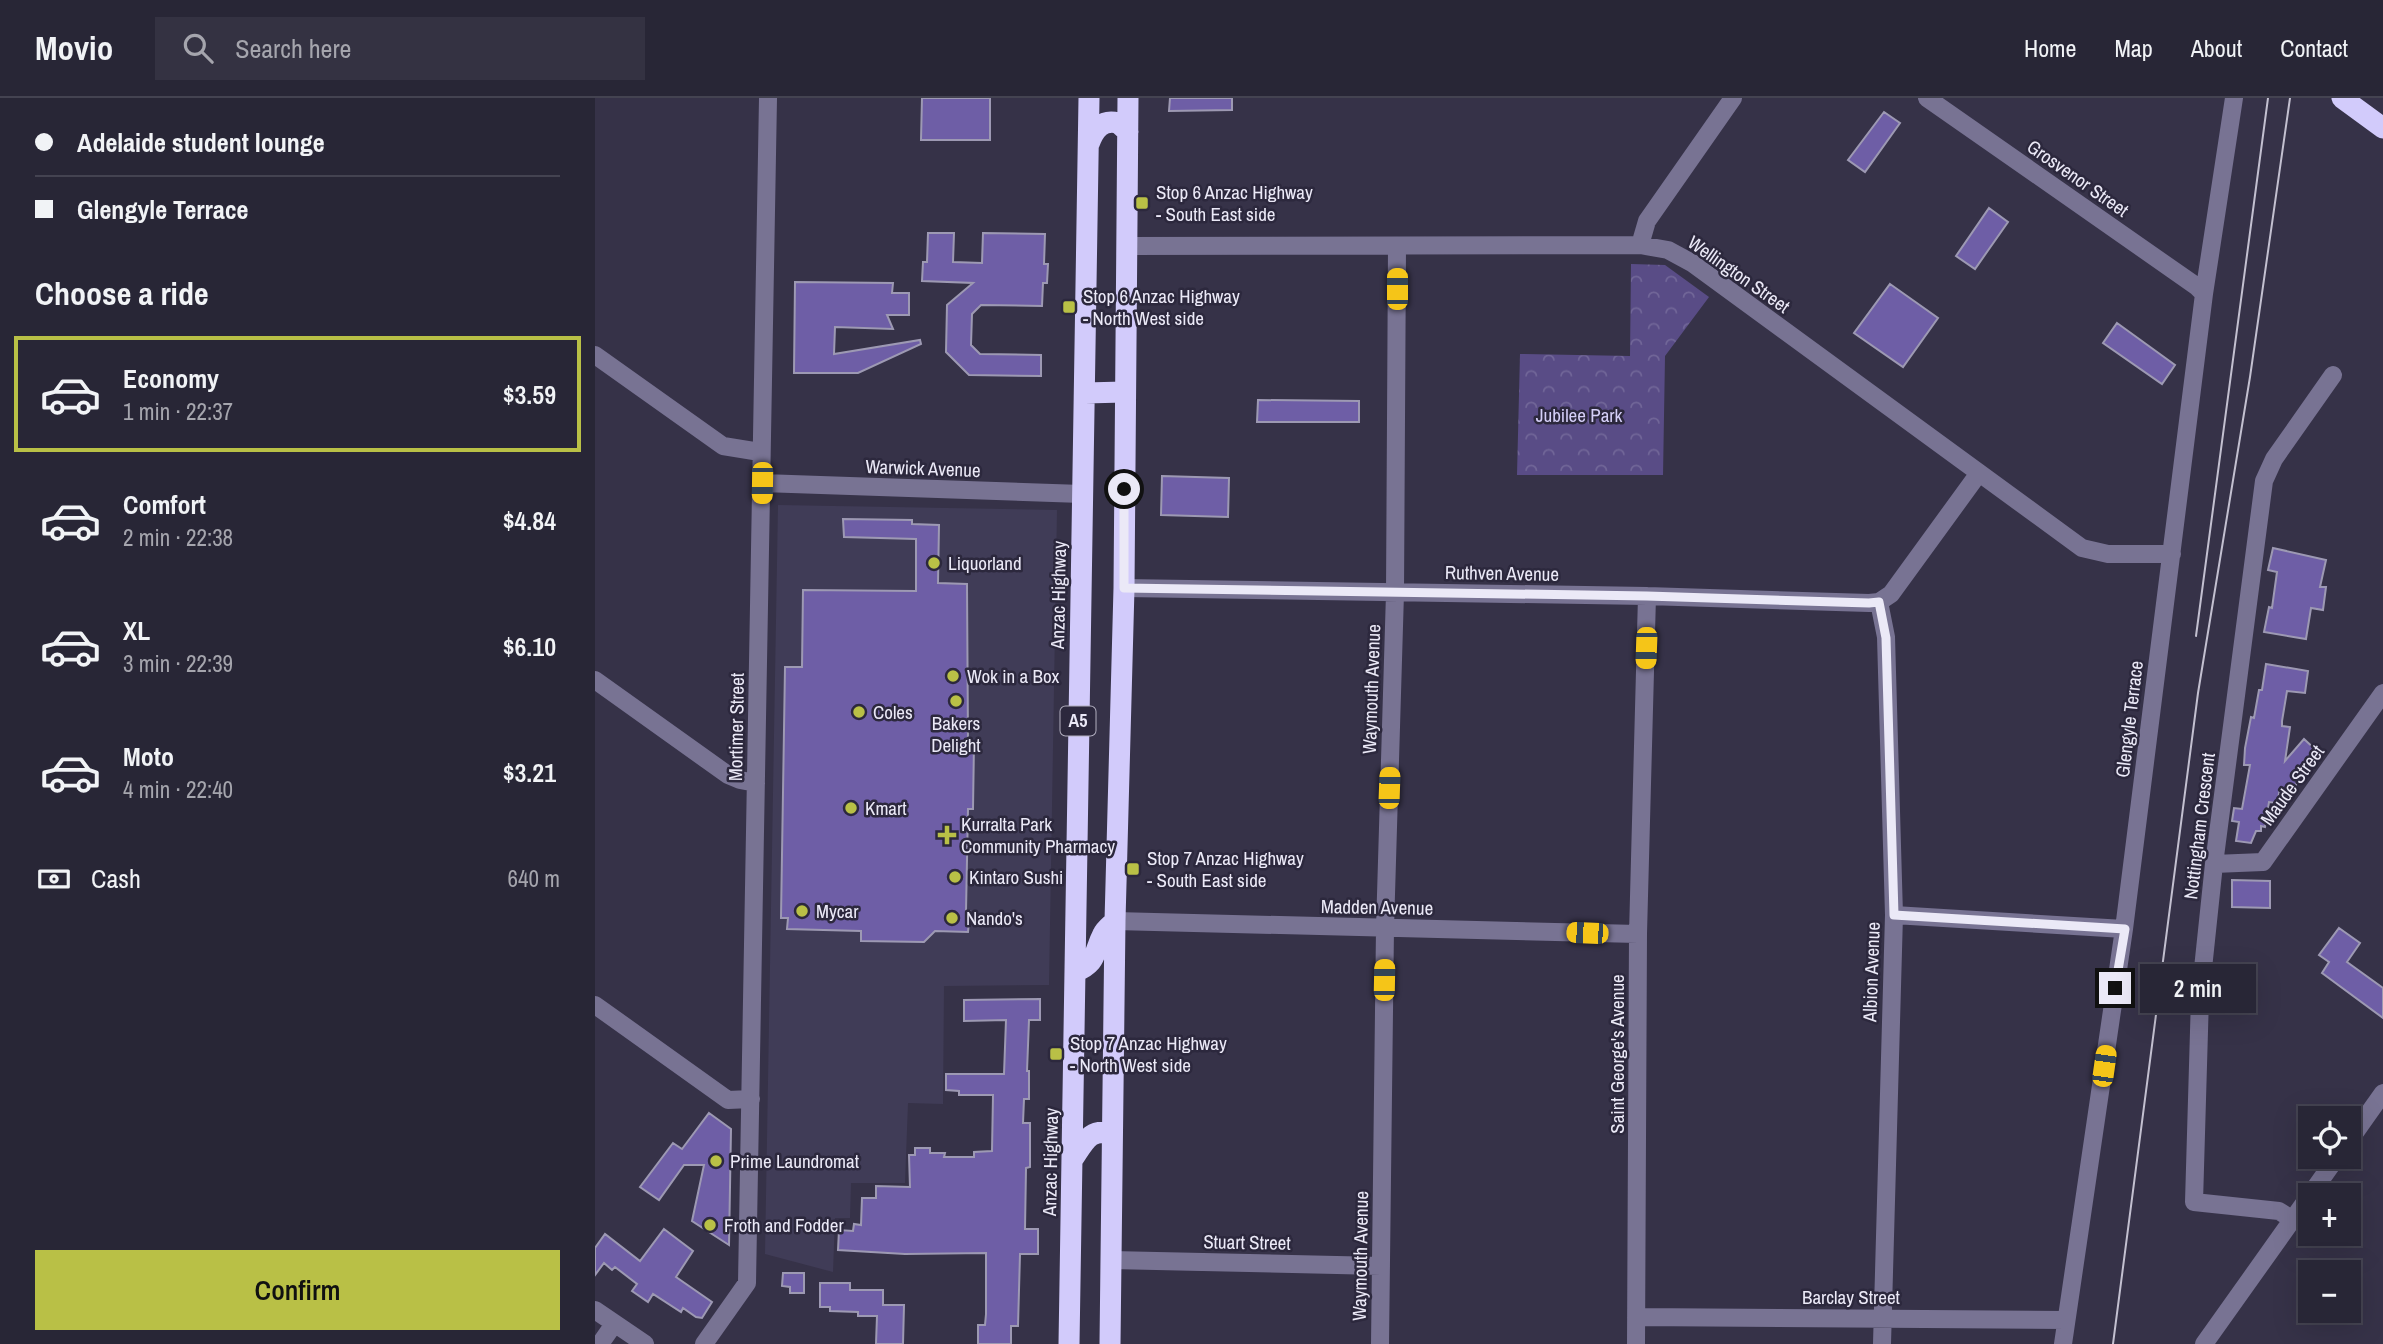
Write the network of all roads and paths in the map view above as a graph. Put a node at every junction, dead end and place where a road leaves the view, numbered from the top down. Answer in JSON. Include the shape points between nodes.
{"nodes":[{"id":1,"x":768,"y":98,"type":"edge"},
{"id":2,"x":1090,"y":98,"type":"edge"},
{"id":3,"x":1097,"y":98,"type":"edge"},
{"id":4,"x":1109,"y":98,"type":"edge"},
{"id":5,"x":1128,"y":98,"type":"edge"},
{"id":6,"x":1733,"y":98,"type":"edge"},
{"id":7,"x":1927,"y":98,"type":"edge"},
{"id":8,"x":2235,"y":98,"type":"edge"},
{"id":9,"x":2342,"y":98,"type":"edge"},
{"id":10,"x":2383,"y":128,"type":"edge"},
{"id":11,"x":1128,"y":132,"type":"junction"},
{"id":12,"x":1089,"y":144,"type":"junction"},
{"id":13,"x":1640,"y":245,"type":"junction"},
{"id":14,"x":1127,"y":246,"type":"junction"},
{"id":15,"x":1397,"y":246,"type":"junction"},
{"id":16,"x":2204,"y":294,"type":"junction"},
{"id":17,"x":595,"y":355,"type":"edge"},
{"id":18,"x":2333,"y":375,"type":"dead end"},
{"id":19,"x":1124,"y":392,"type":"junction"},
{"id":20,"x":1085,"y":393,"type":"junction"},
{"id":21,"x":760,"y":452,"type":"junction"},
{"id":22,"x":1979,"y":474,"type":"junction"},
{"id":23,"x":762,"y":483,"type":"junction"},
{"id":24,"x":1082,"y":494,"type":"junction"},
{"id":25,"x":2172,"y":554,"type":"junction"},
{"id":26,"x":1124,"y":588,"type":"junction"},
{"id":27,"x":1395,"y":593,"type":"junction"},
{"id":28,"x":1647,"y":596,"type":"junction"},
{"id":29,"x":1879,"y":602,"type":"junction"},
{"id":30,"x":595,"y":680,"type":"edge"},
{"id":31,"x":2382,"y":696,"type":"edge"},
{"id":32,"x":756,"y":783,"type":"junction"},
{"id":33,"x":2214,"y":864,"type":"junction"},
{"id":34,"x":1894,"y":915,"type":"junction"},
{"id":35,"x":1115,"y":921,"type":"junction"},
{"id":36,"x":1385,"y":928,"type":"junction"},
{"id":37,"x":2125,"y":929,"type":"junction"},
{"id":38,"x":1638,"y":934,"type":"junction"},
{"id":39,"x":1075,"y":972,"type":"junction"},
{"id":40,"x":595,"y":1005,"type":"edge"},
{"id":41,"x":2383,"y":1093,"type":"edge"},
{"id":42,"x":751,"y":1099,"type":"junction"},
{"id":43,"x":2361,"y":1124,"type":"edge"},
{"id":44,"x":1112,"y":1134,"type":"junction"},
{"id":45,"x":1073,"y":1159,"type":"junction"},
{"id":46,"x":2329,"y":1169,"type":"edge"},
{"id":47,"x":2293,"y":1220,"type":"junction"},
{"id":48,"x":1111,"y":1260,"type":"junction"},
{"id":49,"x":1381,"y":1266,"type":"junction"},
{"id":50,"x":595,"y":1310,"type":"edge"},
{"id":51,"x":1636,"y":1317,"type":"junction"},
{"id":52,"x":1882,"y":1318,"type":"junction"},
{"id":53,"x":2066,"y":1320,"type":"junction"},
{"id":54,"x":614,"y":1324,"type":"junction"},
{"id":55,"x":600,"y":1344,"type":"edge"},
{"id":56,"x":645,"y":1344,"type":"edge"},
{"id":57,"x":704,"y":1344,"type":"edge"},
{"id":58,"x":1069,"y":1344,"type":"edge"},
{"id":59,"x":1110,"y":1344,"type":"edge"},
{"id":60,"x":1380,"y":1344,"type":"edge"},
{"id":61,"x":1636,"y":1344,"type":"edge"},
{"id":62,"x":1882,"y":1344,"type":"edge"},
{"id":63,"x":2063,"y":1344,"type":"edge"},
{"id":64,"x":2204,"y":1344,"type":"edge"}],
"edges":[{"from":1,"to":21,"type":"street","name":"Mortimer Street"},
{"from":2,"to":12,"type":"highway","name":"Anzac Highway","number":"A5"},
{"from":3,"to":4,"type":"highway"},
{"from":5,"to":11,"type":"highway","number":"A5"},
{"from":6,"to":13,"type":"street","via":[[1647,221]]},
{"from":7,"to":16,"type":"street","name":"Grosvenor Street"},
{"from":8,"to":16,"type":"street","name":"Glengyle Terrace"},
{"from":9,"to":10,"type":"highway"},
{"from":11,"to":12,"type":"highway","via":[[1118,123],[1105,124],[1093,132]]},
{"from":11,"to":14,"type":"highway","number":"A5"},
{"from":12,"to":20,"type":"highway","name":"Anzac Highway","number":"A5"},
{"from":13,"to":15,"type":"street","name":"Wellington Street"},
{"from":13,"to":22,"type":"street","name":"Wellington Street","via":[[1668,250],[1692,263]]},
{"from":14,"to":15,"type":"street","name":"Wellington Street"},
{"from":14,"to":19,"type":"highway","number":"A5"},
{"from":15,"to":27,"type":"street","name":"Waymouth Avenue"},
{"from":16,"to":25,"type":"street","name":"Glengyle Terrace"},
{"from":17,"to":21,"type":"street","via":[[723,446]]},
{"from":18,"to":33,"type":"street","name":"Nottingham Crescent","via":[[2274,459],[2264,481]]},
{"from":19,"to":20,"type":"highway"},
{"from":19,"to":26,"type":"highway","number":"A5"},
{"from":20,"to":24,"type":"highway","name":"Anzac Highway","number":"A5"},
{"from":21,"to":23,"type":"street","name":"Mortimer Street"},
{"from":22,"to":25,"type":"street","name":"Wellington Street","via":[[2083,548],[2108,554]]},
{"from":22,"to":29,"type":"street","via":[[1891,594]]},
{"from":23,"to":24,"type":"street","name":"Warwick Avenue"},
{"from":23,"to":32,"type":"street","name":"Mortimer Street"},
{"from":24,"to":39,"type":"highway","name":"Anzac Highway","number":"A5"},
{"from":25,"to":37,"type":"street","name":"Glengyle Terrace"},
{"from":26,"to":27,"type":"street","name":"Ruthven Avenue"},
{"from":26,"to":35,"type":"highway","number":"A5"},
{"from":27,"to":28,"type":"street","name":"Ruthven Avenue"},
{"from":27,"to":36,"type":"street","name":"Waymouth Avenue"},
{"from":28,"to":29,"type":"street","name":"Ruthven Avenue"},
{"from":28,"to":38,"type":"street","name":"Saint George's Avenue"},
{"from":29,"to":34,"type":"street","name":"Albion Avenue","via":[[1886,638]]},
{"from":30,"to":32,"type":"street","via":[[728,775]]},
{"from":31,"to":33,"type":"street","name":"Maude Street","via":[[2263,862]]},
{"from":32,"to":42,"type":"street","name":"Mortimer Street"},
{"from":33,"to":47,"type":"street","name":"Nottingham Crescent","via":[[2200,996],[2194,1202],[2279,1211]]},
{"from":34,"to":37,"type":"street"},
{"from":34,"to":52,"type":"street","name":"Albion Avenue"},
{"from":35,"to":36,"type":"street","name":"Madden Avenue"},
{"from":35,"to":39,"type":"highway","via":[[1104,932],[1093,960]]},
{"from":35,"to":44,"type":"highway","number":"A5"},
{"from":36,"to":38,"type":"street","name":"Madden Avenue"},
{"from":36,"to":49,"type":"street","name":"Waymouth Avenue"},
{"from":37,"to":53,"type":"street","name":"Glengyle Terrace"},
{"from":38,"to":51,"type":"street","name":"Saint George's Avenue"},
{"from":39,"to":45,"type":"highway","name":"Anzac Highway","number":"A5"},
{"from":40,"to":42,"type":"street","via":[[728,1100]]},
{"from":41,"to":43,"type":"street"},
{"from":42,"to":57,"type":"street","name":"Mortimer Street","via":[[747,1283]]},
{"from":44,"to":45,"type":"highway","via":[[1094,1133]]},
{"from":44,"to":48,"type":"highway","number":"A5"},
{"from":45,"to":58,"type":"highway","name":"Anzac Highway","number":"A5"},
{"from":46,"to":47,"type":"street"},
{"from":47,"to":64,"type":"street"},
{"from":48,"to":49,"type":"street","name":"Stuart Street"},
{"from":48,"to":59,"type":"highway","number":"A5"},
{"from":49,"to":60,"type":"street","name":"Waymouth Avenue"},
{"from":50,"to":54,"type":"street"},
{"from":51,"to":52,"type":"street","name":"Barclay Street"},
{"from":51,"to":61,"type":"street","name":"Saint George's Avenue"},
{"from":52,"to":53,"type":"street","name":"Barclay Street"},
{"from":52,"to":62,"type":"street","name":"Albion Avenue"},
{"from":53,"to":63,"type":"street","name":"Glengyle Terrace"},
{"from":54,"to":55,"type":"street"},
{"from":54,"to":56,"type":"street"}]}
